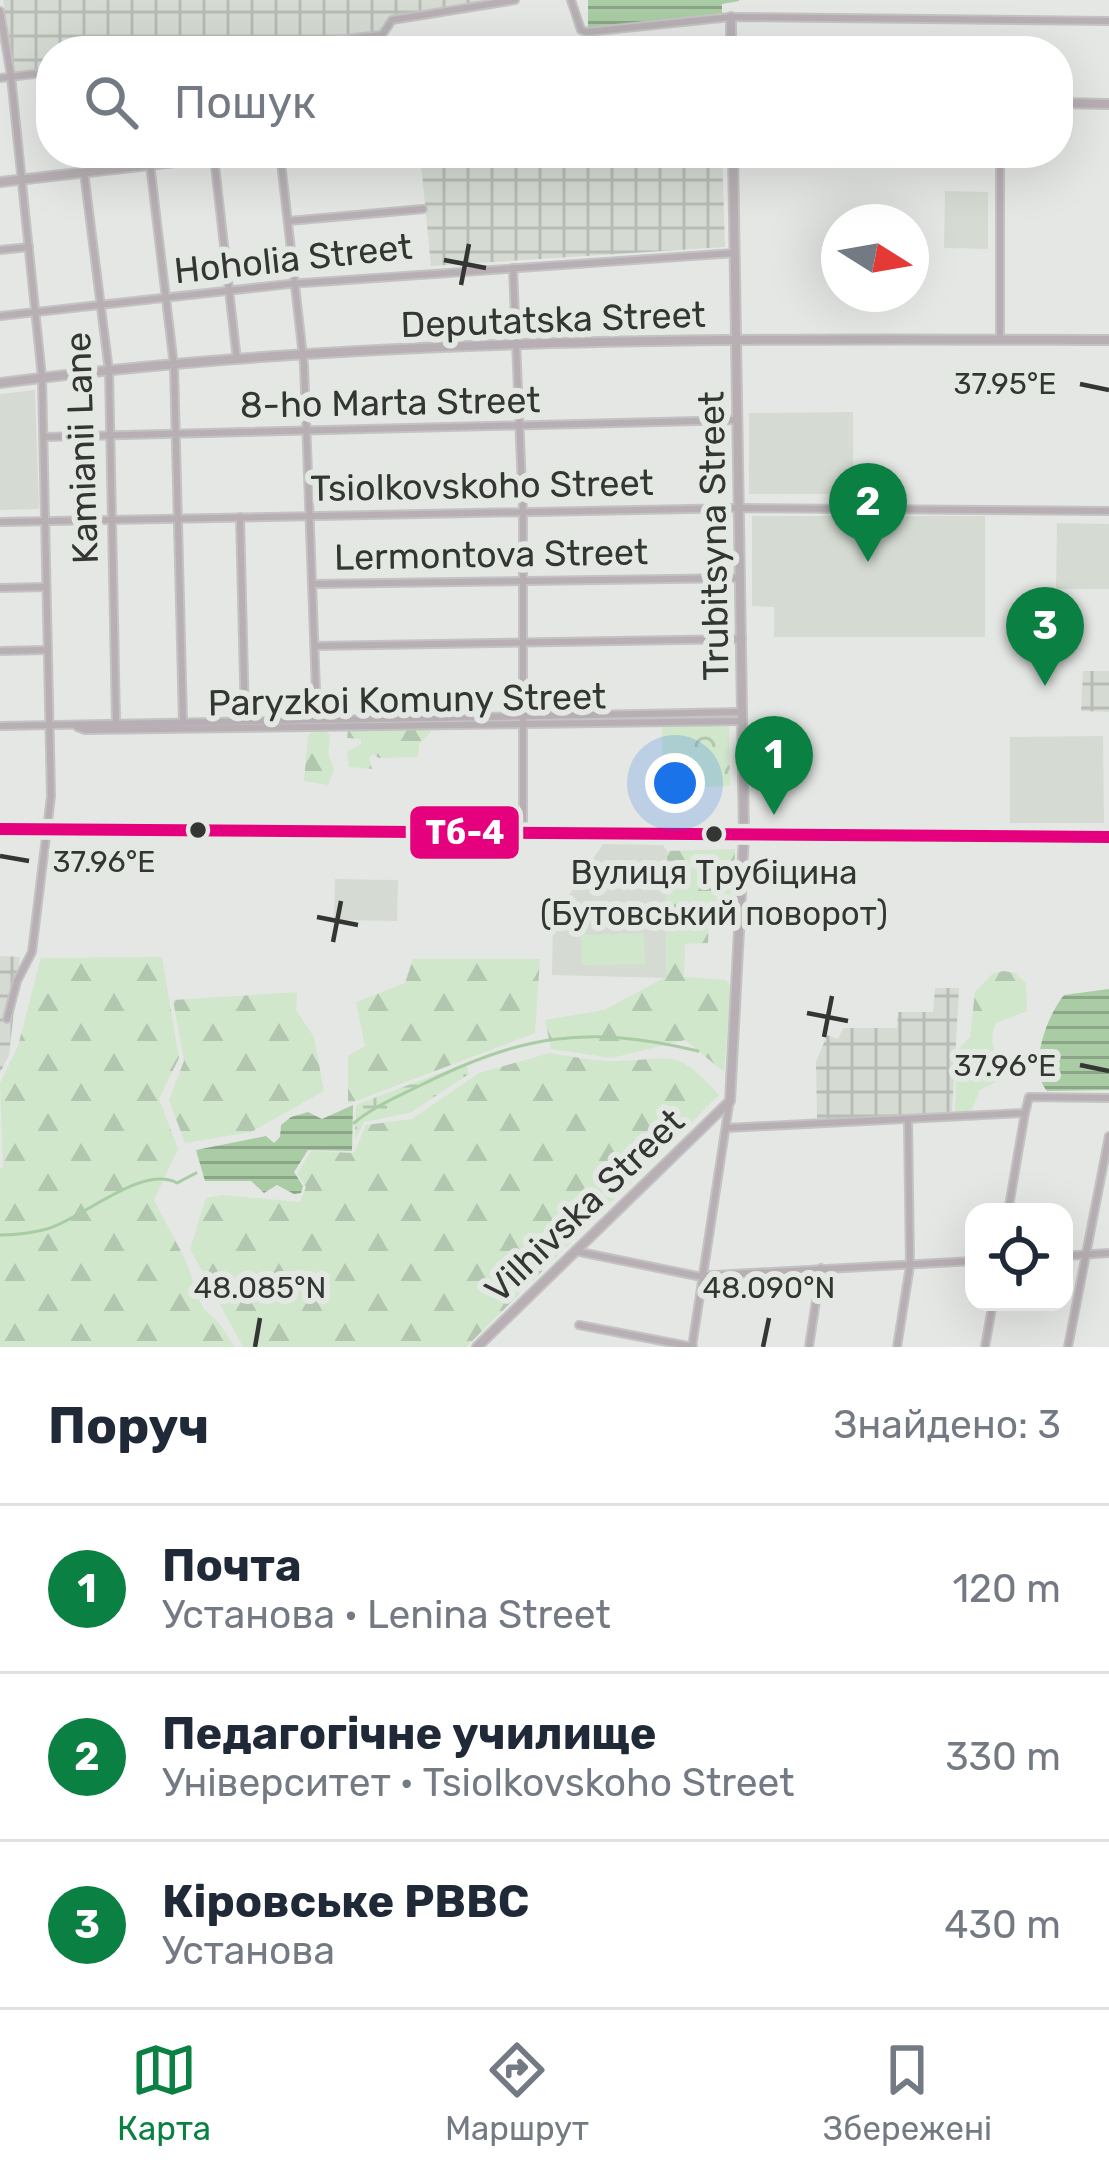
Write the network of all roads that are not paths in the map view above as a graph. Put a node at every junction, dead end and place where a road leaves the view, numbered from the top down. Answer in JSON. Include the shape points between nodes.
{"nodes":[{"id":1,"x":515,"y":0,"type":"edge"},
{"id":2,"x":571,"y":0,"type":"edge"},
{"id":3,"x":0,"y":10,"type":"edge"},
{"id":4,"x":731,"y":17,"type":"junction"},
{"id":5,"x":1109,"y":21,"type":"edge"},
{"id":6,"x":367,"y":36,"type":"edge"},
{"id":7,"x":731,"y":36,"type":"edge"},
{"id":8,"x":36,"y":74,"type":"edge"},
{"id":9,"x":11,"y":76,"type":"junction"},
{"id":10,"x":0,"y":78,"type":"edge"},
{"id":11,"x":1073,"y":103,"type":"edge"},
{"id":12,"x":1109,"y":104,"type":"edge"},
{"id":13,"x":117,"y":168,"type":"edge"},
{"id":14,"x":150,"y":168,"type":"edge"},
{"id":15,"x":215,"y":168,"type":"edge"},
{"id":16,"x":282,"y":168,"type":"edge"},
{"id":17,"x":734,"y":168,"type":"edge"},
{"id":18,"x":1000,"y":168,"type":"edge"},
{"id":19,"x":84,"y":172,"type":"junction"},
{"id":20,"x":22,"y":179,"type":"junction"},
{"id":21,"x":0,"y":182,"type":"edge"},
{"id":22,"x":422,"y":209,"type":"dead end"},
{"id":23,"x":288,"y":221,"type":"junction"},
{"id":24,"x":28,"y":247,"type":"junction"},
{"id":25,"x":0,"y":250,"type":"edge"},
{"id":26,"x":735,"y":253,"type":"junction"},
{"id":27,"x":513,"y":268,"type":"junction"},
{"id":28,"x":295,"y":285,"type":"junction"},
{"id":29,"x":229,"y":290,"type":"junction"},
{"id":30,"x":166,"y":298,"type":"junction"},
{"id":31,"x":102,"y":305,"type":"junction"},
{"id":32,"x":35,"y":312,"type":"junction"},
{"id":33,"x":0,"y":316,"type":"edge"},
{"id":34,"x":737,"y":340,"type":"junction"},
{"id":35,"x":1000,"y":340,"type":"junction"},
{"id":36,"x":1109,"y":340,"type":"edge"},
{"id":37,"x":518,"y":346,"type":"junction"},
{"id":38,"x":303,"y":354,"type":"junction"},
{"id":39,"x":237,"y":360,"type":"junction"},
{"id":40,"x":174,"y":365,"type":"junction"},
{"id":41,"x":109,"y":371,"type":"junction"},
{"id":42,"x":42,"y":377,"type":"junction"},
{"id":43,"x":0,"y":382,"type":"edge"},
{"id":44,"x":738,"y":420,"type":"junction"},
{"id":45,"x":521,"y":425,"type":"junction"},
{"id":46,"x":308,"y":430,"type":"junction"},
{"id":47,"x":176,"y":434,"type":"junction"},
{"id":48,"x":110,"y":436,"type":"junction"},
{"id":49,"x":44,"y":437,"type":"junction"},
{"id":50,"x":740,"y":508,"type":"junction"},
{"id":51,"x":1109,"y":511,"type":"edge"},
{"id":52,"x":524,"y":512,"type":"junction"},
{"id":53,"x":311,"y":514,"type":"junction"},
{"id":54,"x":240,"y":517,"type":"junction"},
{"id":55,"x":178,"y":519,"type":"junction"},
{"id":56,"x":112,"y":520,"type":"junction"},
{"id":57,"x":44,"y":521,"type":"junction"},
{"id":58,"x":0,"y":522,"type":"edge"},
{"id":59,"x":741,"y":578,"type":"junction"},
{"id":60,"x":524,"y":580,"type":"junction"},
{"id":61,"x":313,"y":584,"type":"junction"},
{"id":62,"x":45,"y":586,"type":"junction"},
{"id":63,"x":0,"y":588,"type":"edge"},
{"id":64,"x":742,"y":639,"type":"junction"},
{"id":65,"x":525,"y":642,"type":"junction"},
{"id":66,"x":315,"y":646,"type":"junction"},
{"id":67,"x":0,"y":650,"type":"edge"},
{"id":68,"x":47,"y":650,"type":"junction"},
{"id":69,"x":743,"y":717,"type":"junction"},
{"id":70,"x":317,"y":718,"type":"junction"},
{"id":71,"x":245,"y":720,"type":"junction"},
{"id":72,"x":526,"y":720,"type":"junction"},
{"id":73,"x":183,"y":721,"type":"junction"},
{"id":74,"x":116,"y":722,"type":"junction"},
{"id":75,"x":0,"y":726,"type":"edge"},
{"id":76,"x":48,"y":726,"type":"junction"},
{"id":77,"x":73,"y":726,"type":"junction"},
{"id":78,"x":0,"y":829,"type":"edge"},
{"id":79,"x":49,"y":829,"type":"junction"},
{"id":80,"x":523,"y":833,"type":"junction"},
{"id":81,"x":745,"y":836,"type":"junction"},
{"id":82,"x":1109,"y":837,"type":"edge"},
{"id":83,"x":7,"y":1019,"type":"dead end"},
{"id":84,"x":1109,"y":1098,"type":"edge"},
{"id":85,"x":730,"y":1101,"type":"junction"},
{"id":86,"x":1109,"y":1109,"type":"edge"},
{"id":87,"x":1025,"y":1113,"type":"junction"},
{"id":88,"x":908,"y":1119,"type":"junction"},
{"id":89,"x":726,"y":1128,"type":"junction"},
{"id":90,"x":1109,"y":1136,"type":"edge"},
{"id":91,"x":1010,"y":1203,"type":"edge"},
{"id":92,"x":575,"y":1251,"type":"junction"},
{"id":93,"x":1109,"y":1253,"type":"edge"},
{"id":94,"x":1085,"y":1255,"type":"junction"},
{"id":95,"x":1073,"y":1256,"type":"edge"},
{"id":96,"x":965,"y":1262,"type":"edge"},
{"id":97,"x":910,"y":1266,"type":"junction"},
{"id":98,"x":821,"y":1268,"type":"junction"},
{"id":99,"x":704,"y":1275,"type":"junction"},
{"id":100,"x":991,"y":1311,"type":"edge"},
{"id":101,"x":579,"y":1325,"type":"dead end"},
{"id":102,"x":476,"y":1347,"type":"edge"},
{"id":103,"x":692,"y":1347,"type":"edge"},
{"id":104,"x":809,"y":1347,"type":"edge"},
{"id":105,"x":897,"y":1347,"type":"edge"},
{"id":106,"x":985,"y":1347,"type":"edge"},
{"id":107,"x":1068,"y":1347,"type":"edge"}],
"edges":[{"from":1,"to":6,"type":"street","via":[[392,20],[382,34]]},
{"from":2,"to":4,"type":"street","via":[[586,32]]},
{"from":3,"to":9,"type":"street"},
{"from":4,"to":5,"type":"street"},
{"from":4,"to":7,"type":"street"},
{"from":8,"to":9,"type":"street"},
{"from":9,"to":10,"type":"street"},
{"from":9,"to":20,"type":"street"},
{"from":11,"to":12,"type":"street"},
{"from":13,"to":19,"type":"street"},
{"from":14,"to":30,"type":"street"},
{"from":15,"to":29,"type":"street"},
{"from":16,"to":23,"type":"street"},
{"from":17,"to":26,"type":"street","name":"Trubitsyna Street"},
{"from":18,"to":35,"type":"street"},
{"from":19,"to":20,"type":"street"},
{"from":19,"to":31,"type":"street","name":"Kamianii Lane"},
{"from":20,"to":21,"type":"street"},
{"from":20,"to":24,"type":"street"},
{"from":22,"to":23,"type":"street"},
{"from":23,"to":28,"type":"street"},
{"from":24,"to":25,"type":"street"},
{"from":24,"to":32,"type":"street"},
{"from":26,"to":27,"type":"street","name":"Hoholia Street"},
{"from":26,"to":34,"type":"street","name":"Trubitsyna Street"},
{"from":27,"to":28,"type":"street","name":"Hoholia Street"},
{"from":27,"to":37,"type":"street"},
{"from":28,"to":29,"type":"street","name":"Hoholia Street"},
{"from":28,"to":38,"type":"street"},
{"from":29,"to":30,"type":"street","name":"Hoholia Street"},
{"from":29,"to":39,"type":"street"},
{"from":30,"to":31,"type":"street","name":"Hoholia Street"},
{"from":30,"to":40,"type":"street"},
{"from":31,"to":32,"type":"street","name":"Hoholia Street"},
{"from":31,"to":41,"type":"street","name":"Kamianii Lane"},
{"from":32,"to":33,"type":"street","name":"Hoholia Street"},
{"from":32,"to":42,"type":"street"},
{"from":34,"to":35,"type":"street","name":"Deputatska Street"},
{"from":34,"to":37,"type":"street","name":"Deputatska Street"},
{"from":34,"to":44,"type":"street","name":"Trubitsyna Street"},
{"from":35,"to":36,"type":"street","name":"Deputatska Street"},
{"from":37,"to":38,"type":"street","name":"Deputatska Street"},
{"from":37,"to":45,"type":"street"},
{"from":38,"to":39,"type":"street","name":"Deputatska Street"},
{"from":38,"to":46,"type":"street"},
{"from":39,"to":40,"type":"street","name":"Deputatska Street"},
{"from":40,"to":41,"type":"street","name":"Deputatska Street"},
{"from":40,"to":47,"type":"street"},
{"from":41,"to":42,"type":"street","name":"Deputatska Street"},
{"from":41,"to":48,"type":"street","name":"Kamianii Lane"},
{"from":42,"to":43,"type":"street","name":"Deputatska Street"},
{"from":42,"to":49,"type":"street"},
{"from":44,"to":45,"type":"street","name":"8-ho Marta Street"},
{"from":44,"to":50,"type":"street","name":"Trubitsyna Street"},
{"from":45,"to":46,"type":"street","name":"8-ho Marta Street"},
{"from":45,"to":52,"type":"street"},
{"from":46,"to":47,"type":"street","name":"8-ho Marta Street"},
{"from":46,"to":53,"type":"street"},
{"from":47,"to":48,"type":"street","name":"8-ho Marta Street"},
{"from":47,"to":55,"type":"street"},
{"from":48,"to":49,"type":"street","name":"8-ho Marta Street"},
{"from":48,"to":56,"type":"street","name":"Kamianii Lane"},
{"from":49,"to":57,"type":"street"},
{"from":50,"to":51,"type":"street","name":"Tsiolkovskoho Street"},
{"from":50,"to":52,"type":"street","name":"Tsiolkovskoho Street"},
{"from":50,"to":59,"type":"street","name":"Trubitsyna Street"},
{"from":52,"to":53,"type":"street","name":"Tsiolkovskoho Street"},
{"from":52,"to":60,"type":"street"},
{"from":53,"to":54,"type":"street","name":"Tsiolkovskoho Street"},
{"from":53,"to":61,"type":"street"},
{"from":54,"to":55,"type":"street","name":"Tsiolkovskoho Street"},
{"from":54,"to":71,"type":"street"},
{"from":55,"to":56,"type":"street","name":"Tsiolkovskoho Street"},
{"from":55,"to":73,"type":"street"},
{"from":56,"to":57,"type":"street","name":"Tsiolkovskoho Street"},
{"from":56,"to":74,"type":"street","name":"Kamianii Lane"},
{"from":57,"to":58,"type":"street","name":"Tsiolkovskoho Street"},
{"from":57,"to":62,"type":"street"},
{"from":59,"to":60,"type":"street","name":"Lermontova Street"},
{"from":59,"to":64,"type":"street","name":"Trubitsyna Street"},
{"from":60,"to":61,"type":"street","name":"Lermontova Street"},
{"from":60,"to":65,"type":"street"},
{"from":61,"to":66,"type":"street"},
{"from":62,"to":63,"type":"street"},
{"from":62,"to":68,"type":"street"},
{"from":64,"to":65,"type":"street"},
{"from":64,"to":69,"type":"street","name":"Trubitsyna Street"},
{"from":65,"to":66,"type":"street"},
{"from":65,"to":72,"type":"street"},
{"from":66,"to":70,"type":"street"},
{"from":67,"to":68,"type":"street"},
{"from":68,"to":76,"type":"street"},
{"from":69,"to":72,"type":"street","name":"Paryzkoi Komuny Street"},
{"from":69,"to":81,"type":"street","name":"Trubitsyna Street"},
{"from":70,"to":71,"type":"street","name":"Paryzkoi Komuny Street"},
{"from":70,"to":72,"type":"street","name":"Paryzkoi Komuny Street"},
{"from":71,"to":73,"type":"street","name":"Paryzkoi Komuny Street"},
{"from":72,"to":77,"type":"street","name":"Paryzkoi Komuny Street"},
{"from":72,"to":80,"type":"street"},
{"from":73,"to":74,"type":"street","name":"Paryzkoi Komuny Street"},
{"from":74,"to":77,"type":"street","name":"Paryzkoi Komuny Street"},
{"from":75,"to":76,"type":"street","name":"Paryzkoi Komuny Street"},
{"from":76,"to":77,"type":"street","name":"Paryzkoi Komuny Street"},
{"from":76,"to":79,"type":"street"},
{"from":78,"to":79,"type":"main road"},
{"from":79,"to":80,"type":"main road"},
{"from":79,"to":83,"type":"street","via":[[32,952]]},
{"from":80,"to":81,"type":"main road"},
{"from":81,"to":82,"type":"main road"},
{"from":81,"to":85,"type":"street","name":"Trubitsyna Street"},
{"from":84,"to":86,"type":"street"},
{"from":84,"to":87,"type":"street","via":[[1029,1097]]},
{"from":85,"to":89,"type":"street","name":"Trubitsyna Street"},
{"from":85,"to":92,"type":"street","name":"Vilhivska Street"},
{"from":87,"to":88,"type":"street"},
{"from":87,"to":91,"type":"street"},
{"from":88,"to":89,"type":"street"},
{"from":88,"to":97,"type":"street"},
{"from":89,"to":99,"type":"street","name":"Trubitsyna Street"},
{"from":90,"to":94,"type":"street"},
{"from":92,"to":99,"type":"street"},
{"from":92,"to":102,"type":"street","name":"Vilhivska Street"},
{"from":93,"to":94,"type":"street"},
{"from":94,"to":95,"type":"street"},
{"from":94,"to":107,"type":"street"},
{"from":96,"to":97,"type":"street"},
{"from":97,"to":98,"type":"street"},
{"from":97,"to":105,"type":"street"},
{"from":98,"to":99,"type":"street"},
{"from":98,"to":104,"type":"street"},
{"from":99,"to":103,"type":"street","name":"Trubitsyna Street"},
{"from":100,"to":106,"type":"street"},
{"from":101,"to":103,"type":"street"}]}
